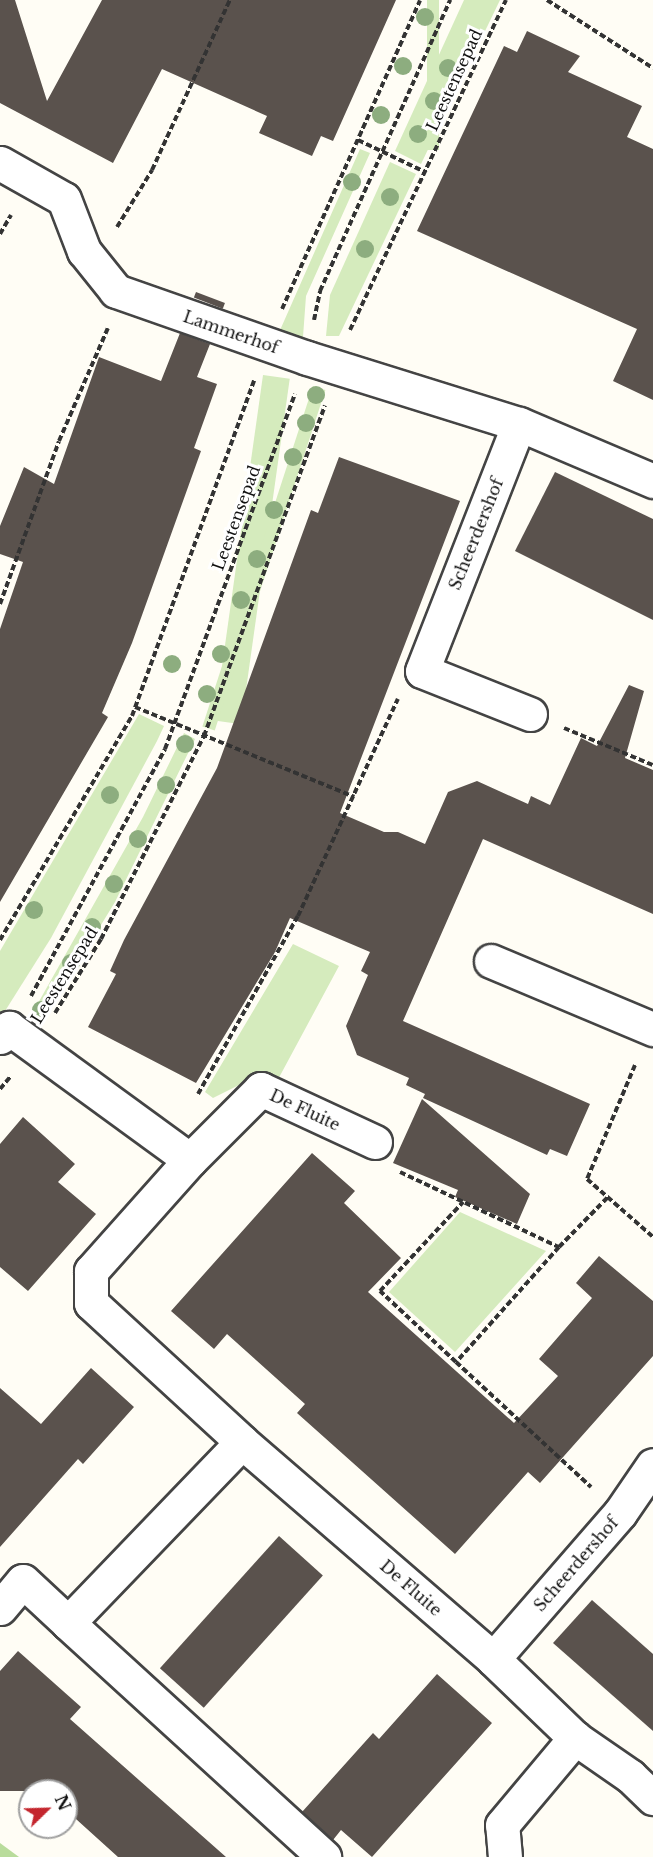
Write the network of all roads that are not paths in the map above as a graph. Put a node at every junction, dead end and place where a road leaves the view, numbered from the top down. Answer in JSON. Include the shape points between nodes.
{"nodes":[{"id":1,"x":0,"y":163,"type":"edge"},
{"id":2,"x":519,"y":424,"type":"junction"},
{"id":3,"x":653,"y":481,"type":"edge"},
{"id":4,"x":530,"y":714,"type":"road end"},
{"id":5,"x":491,"y":961,"type":"dead end"},
{"id":6,"x":652,"y":1029,"type":"edge"},
{"id":7,"x":14,"y":1037,"type":"edge"},
{"id":8,"x":375,"y":1142,"type":"road end"},
{"id":9,"x":190,"y":1160,"type":"junction"},
{"id":10,"x":242,"y":1442,"type":"junction"},
{"id":11,"x":653,"y":1465,"type":"edge"},
{"id":12,"x":0,"y":1608,"type":"edge"},
{"id":13,"x":68,"y":1623,"type":"junction"},
{"id":14,"x":493,"y":1659,"type":"junction"},
{"id":15,"x":575,"y":1738,"type":"junction"},
{"id":16,"x":653,"y":1798,"type":"edge"},
{"id":17,"x":324,"y":1857,"type":"edge"},
{"id":18,"x":505,"y":1857,"type":"edge"}],
"edges":[{"from":1,"to":2,"type":"street","name":"Lammerhof","via":[[64,199],[84,251],[123,295]]},
{"from":2,"to":3,"type":"street"},
{"from":2,"to":4,"type":"street","name":"Scheerdershof","via":[[422,671]]},
{"from":5,"to":6,"type":"street"},
{"from":7,"to":9,"type":"street"},
{"from":8,"to":9,"type":"street","name":"De Fluite","via":[[261,1089]]},
{"from":9,"to":10,"type":"street","name":"De Fluite","via":[[90,1271],[91,1303]]},
{"from":10,"to":13,"type":"street"},
{"from":10,"to":14,"type":"street","name":"De Fluite"},
{"from":11,"to":14,"type":"street","name":"Scheerdershof","via":[[620,1514]]},
{"from":12,"to":13,"type":"street","via":[[23,1581]]},
{"from":13,"to":17,"type":"street"},
{"from":14,"to":15,"type":"street","name":"De Fluite"},
{"from":15,"to":16,"type":"street","name":"De Fluite","via":[[630,1776]]},
{"from":15,"to":18,"type":"street","via":[[502,1825]]}]}
